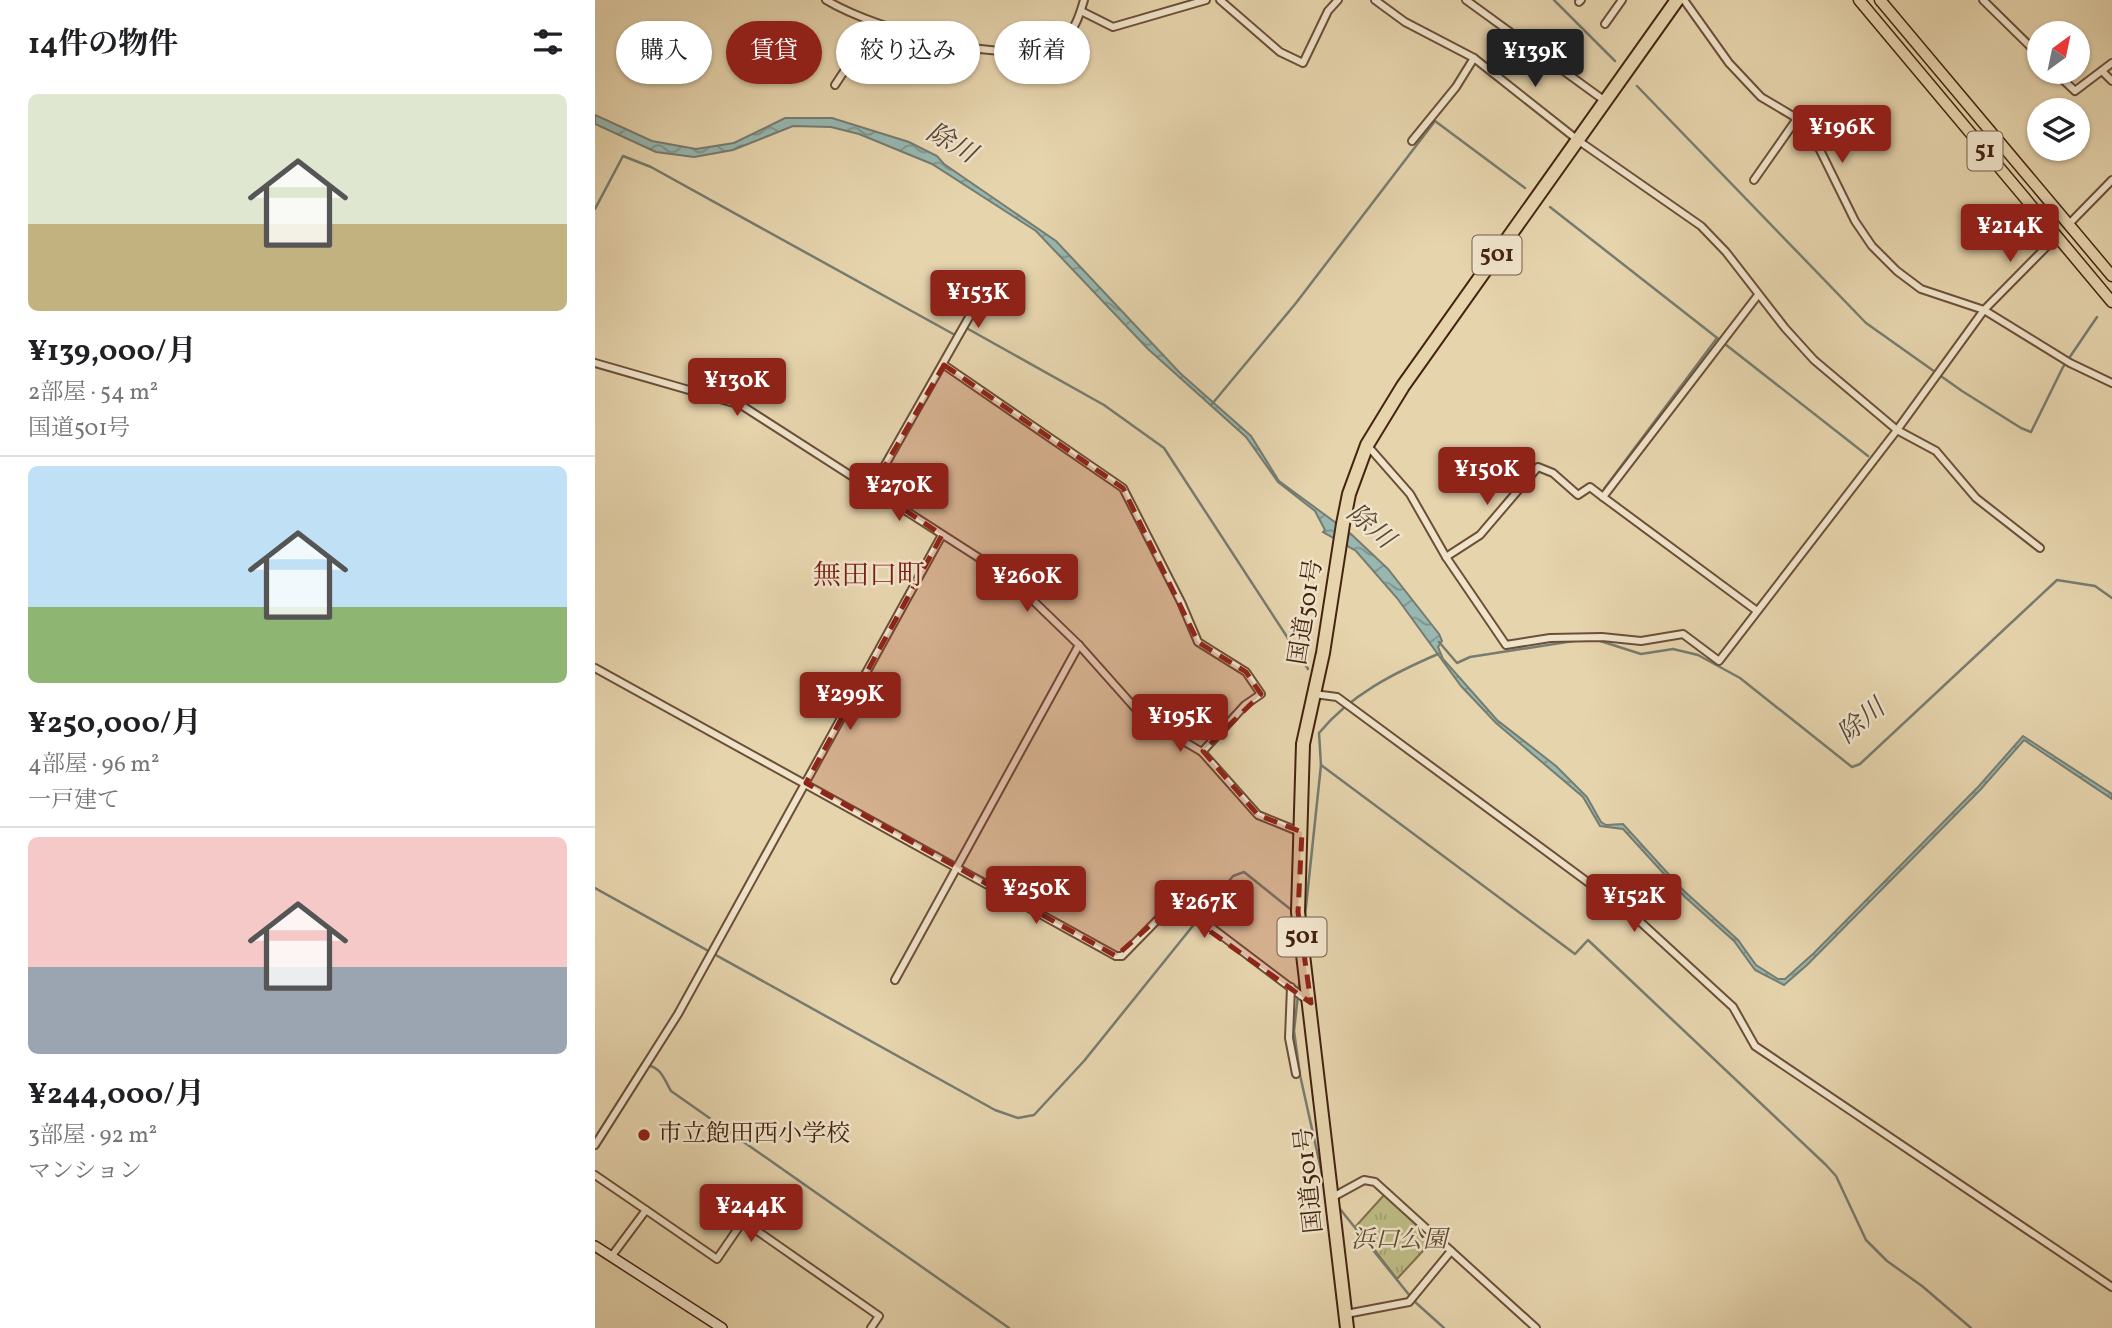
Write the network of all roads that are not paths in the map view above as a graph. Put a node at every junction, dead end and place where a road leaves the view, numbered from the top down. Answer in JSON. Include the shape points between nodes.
{"nodes":[{"id":1,"x":826,"y":0,"type":"edge"},
{"id":2,"x":1084,"y":0,"type":"edge"},
{"id":3,"x":1206,"y":0,"type":"edge"},
{"id":4,"x":1220,"y":0,"type":"edge"},
{"id":5,"x":1338,"y":0,"type":"edge"},
{"id":6,"x":1375,"y":0,"type":"edge"},
{"id":7,"x":1466,"y":0,"type":"edge"},
{"id":8,"x":1622,"y":0,"type":"edge"},
{"id":9,"x":1678,"y":0,"type":"edge"},
{"id":10,"x":1684,"y":0,"type":"edge"},
{"id":11,"x":1859,"y":0,"type":"edge"},
{"id":12,"x":1880,"y":0,"type":"edge"},
{"id":13,"x":1983,"y":0,"type":"edge"},
{"id":14,"x":1081,"y":11,"type":"junction"},
{"id":15,"x":872,"y":21,"type":"edge"},
{"id":16,"x":1605,"y":24,"type":"dead end"},
{"id":17,"x":2027,"y":43,"type":"edge"},
{"id":18,"x":980,"y":47,"type":"edge"},
{"id":19,"x":1474,"y":58,"type":"junction"},
{"id":20,"x":2112,"y":63,"type":"edge"},
{"id":21,"x":2102,"y":71,"type":"junction"},
{"id":22,"x":2090,"y":80,"type":"edge"},
{"id":23,"x":2112,"y":81,"type":"edge"},
{"id":24,"x":2068,"y":84,"type":"edge"},
{"id":25,"x":2084,"y":84,"type":"edge"},
{"id":26,"x":1605,"y":101,"type":"junction"},
{"id":27,"x":1796,"y":120,"type":"junction"},
{"id":28,"x":1412,"y":141,"type":"dead end"},
{"id":29,"x":1579,"y":141,"type":"junction"},
{"id":30,"x":1754,"y":180,"type":"dead end"},
{"id":31,"x":2112,"y":180,"type":"edge"},
{"id":32,"x":2070,"y":224,"type":"junction"},
{"id":33,"x":2057,"y":236,"type":"junction"},
{"id":34,"x":2112,"y":276,"type":"edge"},
{"id":35,"x":989,"y":282,"type":"dead end"},
{"id":36,"x":1758,"y":295,"type":"junction"},
{"id":37,"x":2112,"y":302,"type":"edge"},
{"id":38,"x":1984,"y":310,"type":"junction"},
{"id":39,"x":595,"y":363,"type":"edge"},
{"id":40,"x":944,"y":365,"type":"junction"},
{"id":41,"x":2112,"y":383,"type":"edge"},
{"id":42,"x":1897,"y":430,"type":"junction"},
{"id":43,"x":1367,"y":445,"type":"junction"},
{"id":44,"x":872,"y":488,"type":"junction"},
{"id":45,"x":1603,"y":497,"type":"junction"},
{"id":46,"x":942,"y":535,"type":"junction"},
{"id":47,"x":2040,"y":548,"type":"dead end"},
{"id":48,"x":1445,"y":557,"type":"junction"},
{"id":49,"x":1757,"y":611,"type":"junction"},
{"id":50,"x":1079,"y":645,"type":"junction"},
{"id":51,"x":595,"y":668,"type":"edge"},
{"id":52,"x":1314,"y":694,"type":"junction"},
{"id":53,"x":1202,"y":752,"type":"junction"},
{"id":54,"x":806,"y":783,"type":"junction"},
{"id":55,"x":1302,"y":832,"type":"junction"},
{"id":56,"x":957,"y":867,"type":"junction"},
{"id":57,"x":895,"y":980,"type":"dead end"},
{"id":58,"x":1291,"y":987,"type":"junction"},
{"id":59,"x":1311,"y":1003,"type":"junction"},
{"id":60,"x":1296,"y":1074,"type":"dead end"},
{"id":61,"x":595,"y":1145,"type":"edge"},
{"id":62,"x":595,"y":1175,"type":"edge"},
{"id":63,"x":1333,"y":1197,"type":"junction"},
{"id":64,"x":646,"y":1210,"type":"junction"},
{"id":65,"x":595,"y":1247,"type":"edge"},
{"id":66,"x":1451,"y":1251,"type":"junction"},
{"id":67,"x":611,"y":1257,"type":"junction"},
{"id":68,"x":2112,"y":1287,"type":"edge"},
{"id":69,"x":1346,"y":1314,"type":"junction"},
{"id":70,"x":722,"y":1328,"type":"edge"},
{"id":71,"x":871,"y":1328,"type":"edge"},
{"id":72,"x":1347,"y":1328,"type":"edge"},
{"id":73,"x":1536,"y":1328,"type":"edge"}],
"edges":[{"from":1,"to":15,"type":"street"},
{"from":2,"to":14,"type":"street"},
{"from":3,"to":14,"type":"street","via":[[1113,27]]},
{"from":4,"to":5,"type":"street","via":[[1280,52],[1303,63]]},
{"from":6,"to":19,"type":"street","via":[[1405,22]]},
{"from":7,"to":26,"type":"street"},
{"from":8,"to":16,"type":"street"},
{"from":9,"to":26,"type":"highway","name":"国道501号","number":"501"},
{"from":10,"to":27,"type":"street","via":[[1729,63],[1761,97]]},
{"from":11,"to":33,"type":"main road","number":"51"},
{"from":12,"to":32,"type":"main road","number":"51"},
{"from":13,"to":17,"type":"street"},
{"from":14,"to":18,"type":"street","via":[[1074,29],[1043,49]]},
{"from":19,"to":28,"type":"street"},
{"from":19,"to":29,"type":"street"},
{"from":20,"to":21,"type":"street"},
{"from":21,"to":22,"type":"street"},
{"from":21,"to":23,"type":"street"},
{"from":24,"to":25,"type":"street","via":[[2075,91]]},
{"from":26,"to":29,"type":"highway","name":"国道501号","number":"501"},
{"from":27,"to":30,"type":"street"},
{"from":27,"to":38,"type":"street","via":[[1820,149],[1855,221],[1881,254],[1920,289]]},
{"from":29,"to":36,"type":"street","via":[[1701,226]]},
{"from":29,"to":43,"type":"highway","name":"国道501号","number":"501","via":[[1403,386]]},
{"from":31,"to":32,"type":"street"},
{"from":32,"to":34,"type":"main road","number":"51"},
{"from":33,"to":37,"type":"main road","number":"51"},
{"from":33,"to":38,"type":"street"},
{"from":35,"to":40,"type":"street"},
{"from":36,"to":42,"type":"street","via":[[1814,359]]},
{"from":36,"to":45,"type":"street"},
{"from":38,"to":41,"type":"street"},
{"from":38,"to":42,"type":"street"},
{"from":39,"to":44,"type":"street","via":[[741,405]]},
{"from":40,"to":44,"type":"street"},
{"from":40,"to":53,"type":"street","via":[[1123,488],[1198,642],[1246,673],[1261,694]]},
{"from":42,"to":47,"type":"street","via":[[1936,451],[1976,498]]},
{"from":42,"to":49,"type":"street"},
{"from":43,"to":48,"type":"street","via":[[1410,494]]},
{"from":43,"to":52,"type":"highway","name":"国道501号","number":"501","via":[[1349,494]]},
{"from":44,"to":46,"type":"street"},
{"from":45,"to":48,"type":"street","via":[[1590,487],[1578,495],[1553,473],[1538,467],[1480,535]]},
{"from":45,"to":49,"type":"street"},
{"from":46,"to":50,"type":"street","via":[[1017,585]]},
{"from":46,"to":54,"type":"street"},
{"from":48,"to":49,"type":"street","via":[[1506,645],[1577,636],[1641,641],[1677,633],[1719,662]]},
{"from":50,"to":53,"type":"street","via":[[1144,718]]},
{"from":50,"to":56,"type":"street"},
{"from":51,"to":54,"type":"street"},
{"from":52,"to":55,"type":"highway","name":"国道501号","number":"501","via":[[1303,744]]},
{"from":52,"to":68,"type":"street","via":[[1337,697],[1635,917],[1733,1007],[1755,1046]]},
{"from":53,"to":55,"type":"street","via":[[1258,815]]},
{"from":54,"to":56,"type":"street"},
{"from":54,"to":61,"type":"street","via":[[678,1014]]},
{"from":55,"to":59,"type":"highway","name":"国道501号","number":"501","via":[[1298,912]]},
{"from":56,"to":57,"type":"street"},
{"from":56,"to":58,"type":"street","via":[[1116,956],[1122,956],[1169,908],[1177,906]]},
{"from":58,"to":59,"type":"street"},
{"from":58,"to":60,"type":"street","via":[[1289,1038]]},
{"from":59,"to":63,"type":"highway","name":"国道501号","number":"501"},
{"from":62,"to":64,"type":"street"},
{"from":63,"to":66,"type":"street","via":[[1364,1180],[1374,1182]]},
{"from":63,"to":69,"type":"highway","name":"国道501号","number":"501"},
{"from":64,"to":67,"type":"street"},
{"from":64,"to":71,"type":"street","via":[[716,1259],[743,1221],[879,1316]]},
{"from":65,"to":67,"type":"main road"},
{"from":66,"to":69,"type":"street","via":[[1409,1302]]},
{"from":66,"to":73,"type":"street"},
{"from":67,"to":70,"type":"main road"},
{"from":69,"to":72,"type":"highway","name":"国道501号","number":"501"}]}
